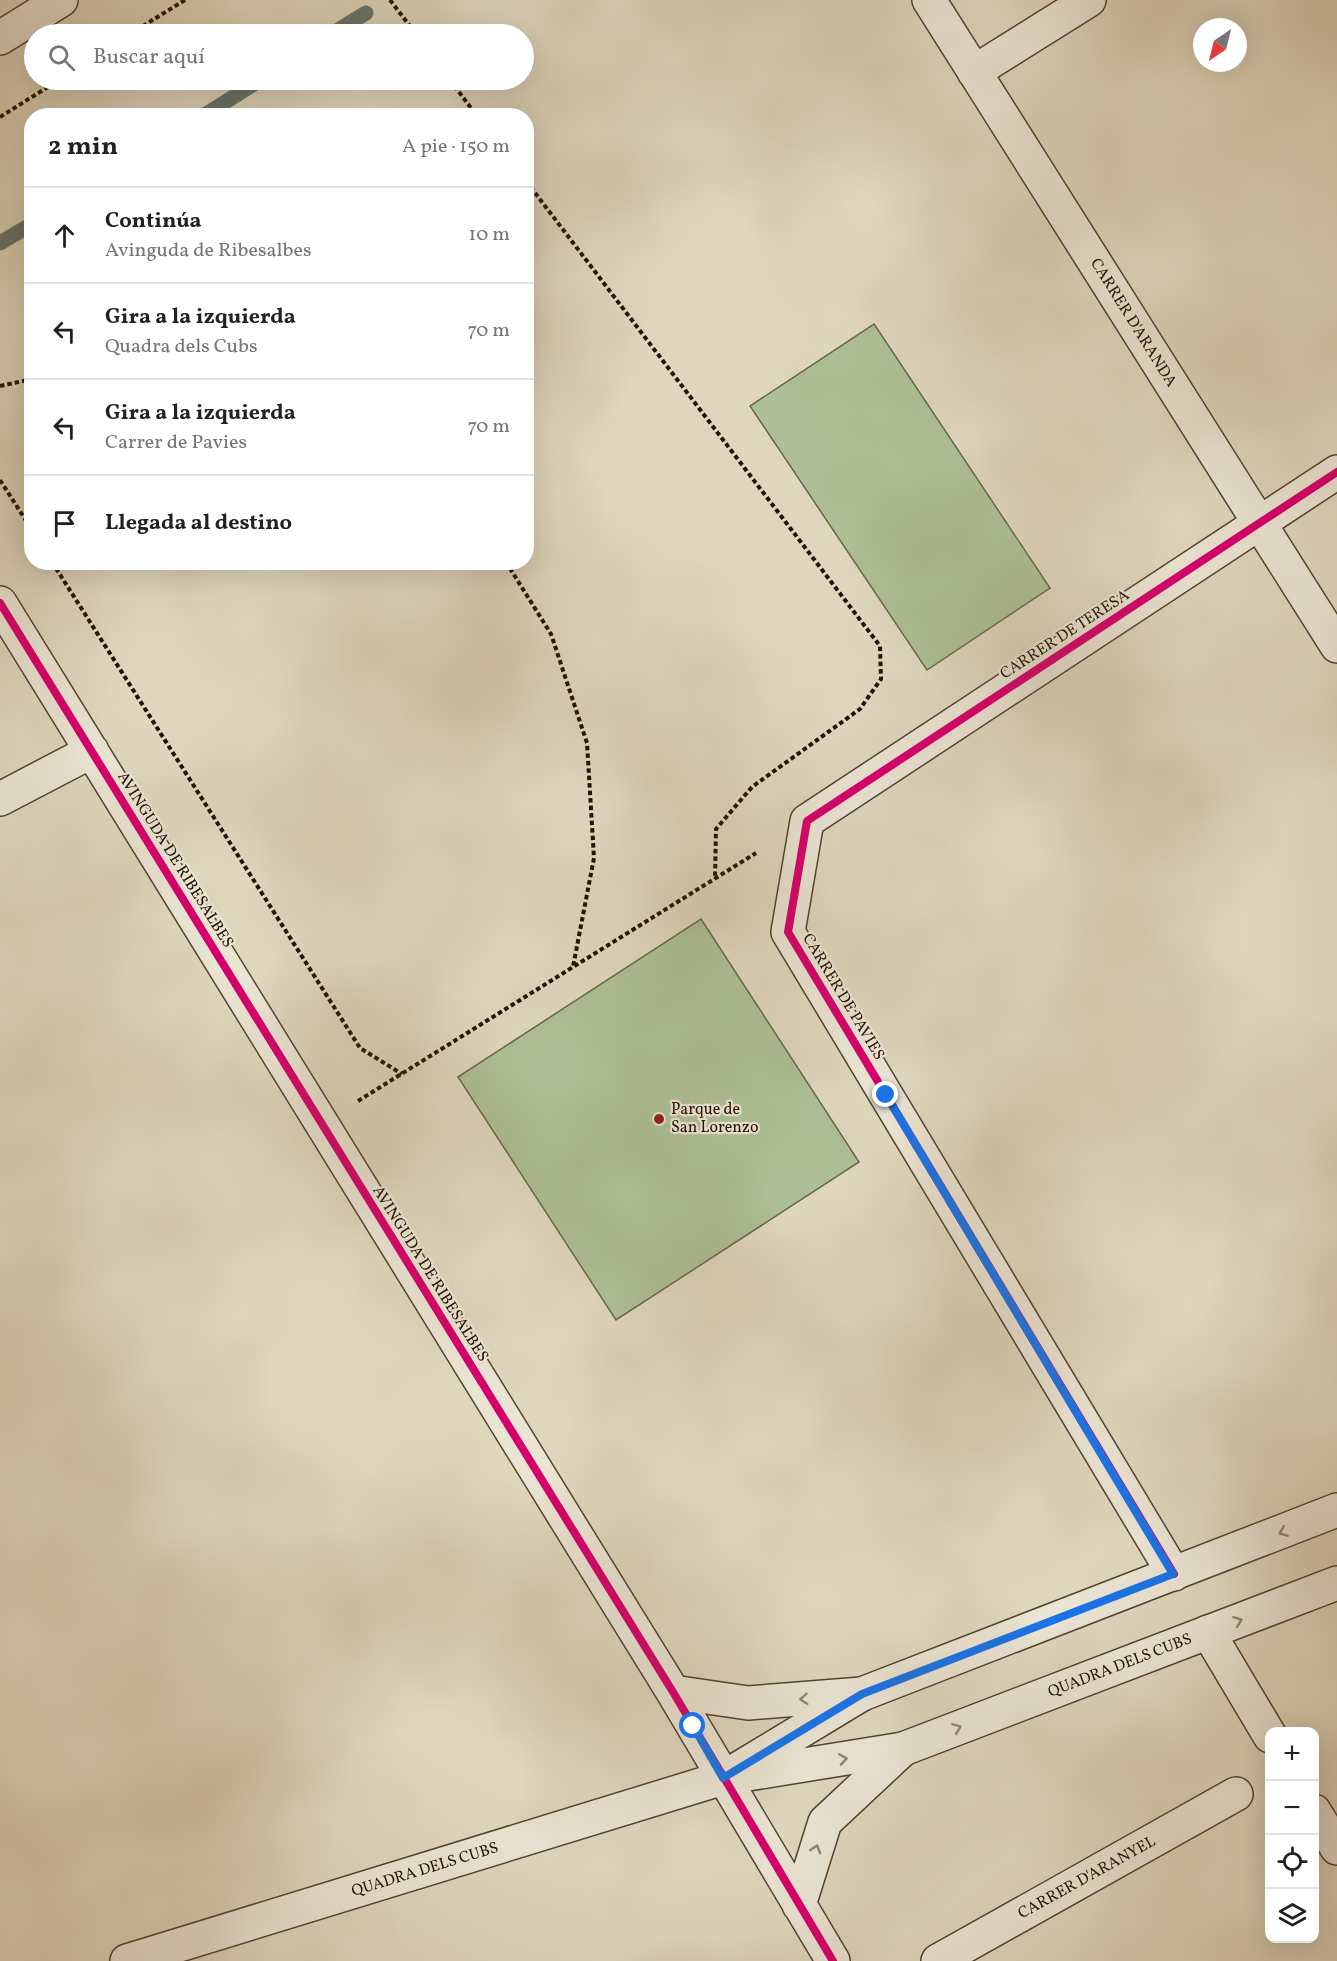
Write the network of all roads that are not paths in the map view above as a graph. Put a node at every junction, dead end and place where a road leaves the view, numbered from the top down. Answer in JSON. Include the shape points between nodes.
{"nodes":[{"id":1,"x":61,"y":0,"type":"edge"},
{"id":2,"x":929,"y":0,"type":"edge"},
{"id":3,"x":1089,"y":0,"type":"edge"},
{"id":4,"x":0,"y":38,"type":"edge"},
{"id":5,"x":974,"y":72,"type":"junction"},
{"id":6,"x":1337,"y":472,"type":"edge"},
{"id":7,"x":1260,"y":523,"type":"junction"},
{"id":8,"x":0,"y":603,"type":"edge"},
{"id":9,"x":9,"y":636,"type":"edge"},
{"id":10,"x":1337,"y":646,"type":"edge"},
{"id":11,"x":92,"y":751,"type":"junction"},
{"id":12,"x":0,"y":799,"type":"edge"},
{"id":13,"x":807,"y":821,"type":"joint"},
{"id":14,"x":1337,"y":1510,"type":"edge"},
{"id":15,"x":1173,"y":1574,"type":"junction"},
{"id":16,"x":1337,"y":1583,"type":"edge"},
{"id":17,"x":1208,"y":1632,"type":"junction"},
{"id":18,"x":673,"y":1692,"type":"junction"},
{"id":19,"x":862,"y":1694,"type":"junction"},
{"id":20,"x":1265,"y":1729,"type":"edge"},
{"id":21,"x":903,"y":1749,"type":"junction"},
{"id":22,"x":723,"y":1778,"type":"junction"},
{"id":23,"x":1236,"y":1794,"type":"dead end"},
{"id":24,"x":1319,"y":1819,"type":"edge"},
{"id":25,"x":1337,"y":1848,"type":"edge"},
{"id":26,"x":799,"y":1905,"type":"junction"},
{"id":27,"x":128,"y":1961,"type":"edge"},
{"id":28,"x":833,"y":1961,"type":"edge"},
{"id":29,"x":938,"y":1961,"type":"edge"}],
"edges":[{"from":1,"to":4,"type":"street"},
{"from":2,"to":5,"type":"street","name":"CARRER D'ARANDA"},
{"from":3,"to":5,"type":"street"},
{"from":5,"to":7,"type":"street","name":"CARRER D'ARANDA"},
{"from":6,"to":7,"type":"street","name":"CARRER DE TERESA"},
{"from":7,"to":10,"type":"street","name":"CARRER D'ARANDA"},
{"from":7,"to":13,"type":"street","name":"CARRER DE TERESA"},
{"from":8,"to":9,"type":"street","name":"AVINGUDA DE RIBESALBES"},
{"from":9,"to":11,"type":"street","name":"AVINGUDA DE RIBESALBES"},
{"from":11,"to":12,"type":"street"},
{"from":11,"to":18,"type":"street","name":"AVINGUDA DE RIBESALBES"},
{"from":13,"to":15,"type":"street","name":"CARRER DE PAVIES","via":[[788,932]]},
{"from":14,"to":15,"type":"street","name":"QUADRA DELS CUBS","one_way":true},
{"from":15,"to":19,"type":"street","name":"QUADRA DELS CUBS"},
{"from":17,"to":16,"type":"street","name":"QUADRA DELS CUBS","one_way":true},
{"from":17,"to":20,"type":"street"},
{"from":21,"to":17,"type":"street","name":"QUADRA DELS CUBS","one_way":true},
{"from":19,"to":18,"type":"street","name":"QUADRA DELS CUBS","one_way":true,"via":[[748,1703]]},
{"from":18,"to":22,"type":"street","name":"AVINGUDA DE RIBESALBES"},
{"from":19,"to":22,"type":"street","name":"QUADRA DELS CUBS"},
{"from":22,"to":21,"type":"street","name":"QUADRA DELS CUBS","one_way":true},
{"from":26,"to":21,"type":"street","name":"QUADRA DELS CUBS","one_way":true,"via":[[825,1822]]},
{"from":22,"to":26,"type":"street","name":"AVINGUDA DE RIBESALBES"},
{"from":22,"to":27,"type":"street","name":"QUADRA DELS CUBS"},
{"from":23,"to":29,"type":"street","name":"CARRER D'ARANYEL"},
{"from":24,"to":25,"type":"street"},
{"from":26,"to":28,"type":"street","name":"AVINGUDA DE RIBESALBES"}]}
